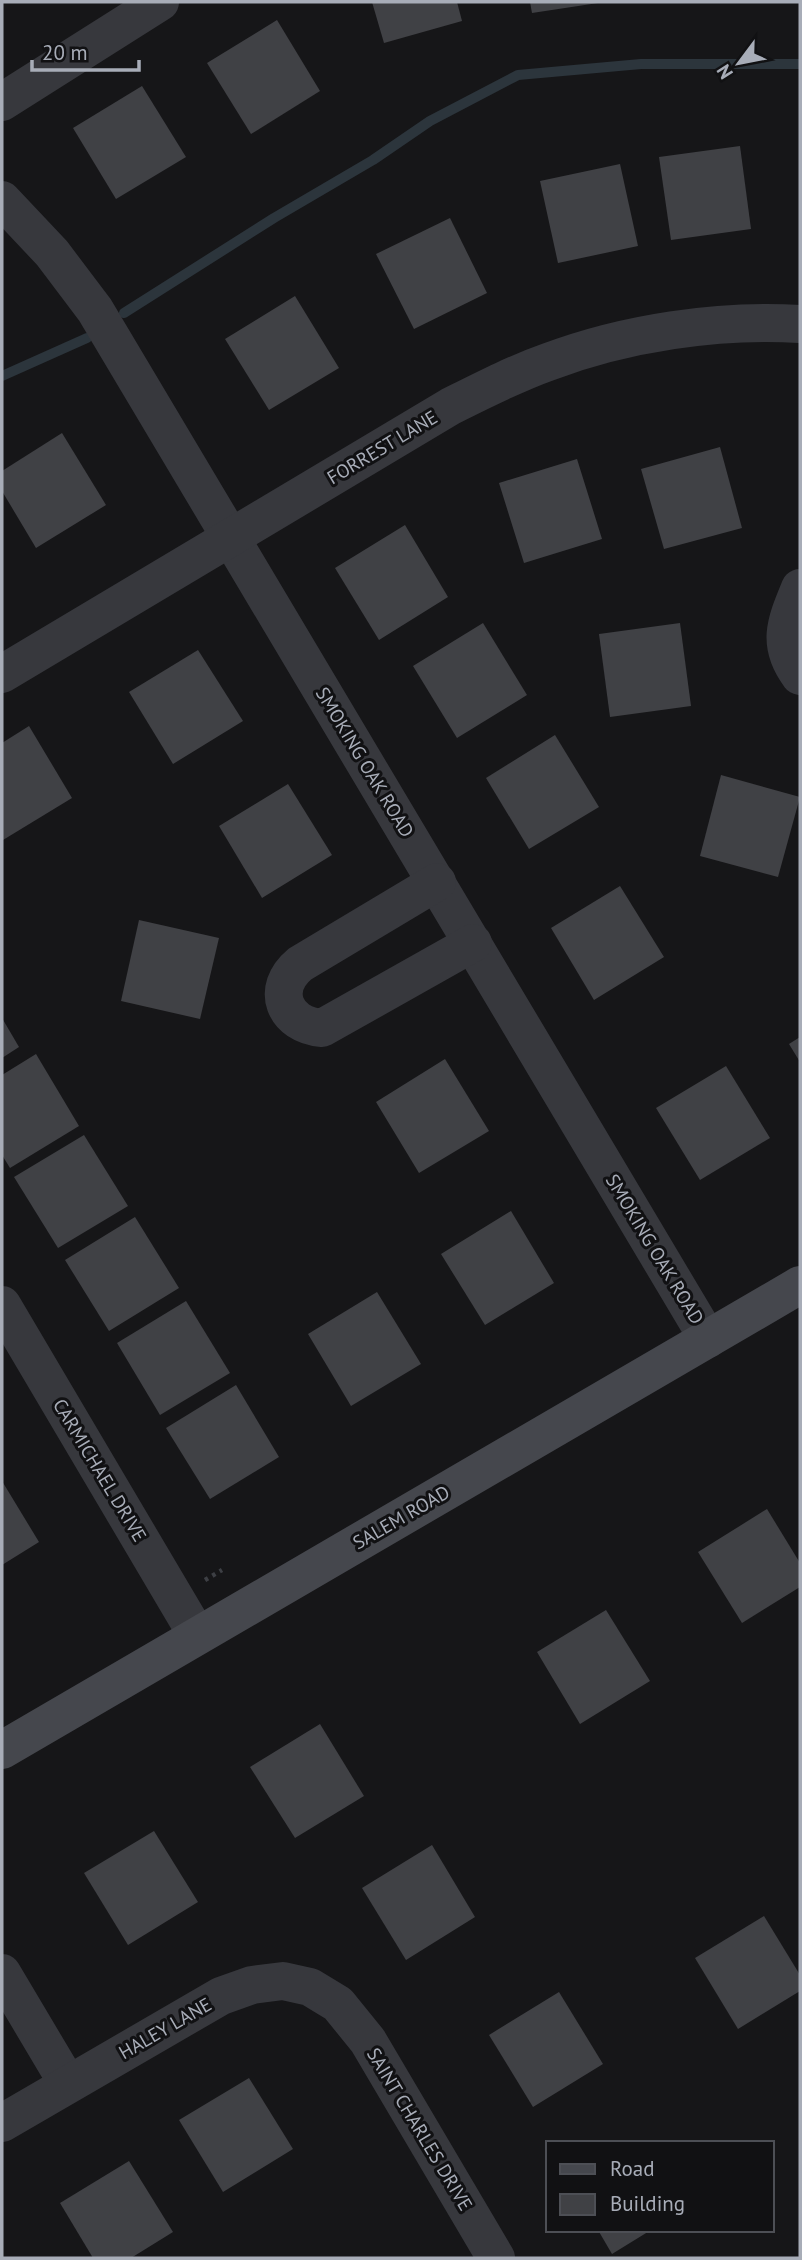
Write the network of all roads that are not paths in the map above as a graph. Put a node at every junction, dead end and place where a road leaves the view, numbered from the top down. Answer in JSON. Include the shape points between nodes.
{"nodes":[{"id":1,"x":160,"y":2,"type":"edge"},
{"id":2,"x":2,"y":102,"type":"edge"},
{"id":3,"x":2,"y":200,"type":"edge"},
{"id":4,"x":800,"y":324,"type":"edge"},
{"id":5,"x":231,"y":538,"type":"junction"},
{"id":6,"x":800,"y":588,"type":"edge"},
{"id":7,"x":2,"y":674,"type":"edge"},
{"id":8,"x":800,"y":676,"type":"edge"},
{"id":9,"x":437,"y":881,"type":"junction"},
{"id":10,"x":473,"y":943,"type":"junction"},
{"id":11,"x":800,"y":1285,"type":"edge"},
{"id":12,"x":2,"y":1306,"type":"edge"},
{"id":13,"x":708,"y":1339,"type":"junction"},
{"id":14,"x":197,"y":1635,"type":"junction"},
{"id":15,"x":2,"y":1751,"type":"edge"},
{"id":16,"x":2,"y":1973,"type":"edge"},
{"id":17,"x":338,"y":2004,"type":"joint"},
{"id":18,"x":68,"y":2084,"type":"junction"},
{"id":19,"x":2,"y":2123,"type":"edge"},
{"id":20,"x":496,"y":2258,"type":"edge"}],
"edges":[{"from":1,"to":2,"type":"street"},
{"from":3,"to":5,"type":"street","name":"SMOKING OAK ROAD","via":[[52,253],[95,310]]},
{"from":4,"to":5,"type":"street","name":"FORREST LANE","via":[[725,324],[672,331],[549,361],[451,406]]},
{"from":5,"to":7,"type":"street","name":"FORREST LANE"},
{"from":5,"to":9,"type":"street","name":"SMOKING OAK ROAD"},
{"from":6,"to":8,"type":"street","via":[[787,620],[785,643]]},
{"from":9,"to":10,"type":"street","name":"SMOKING OAK ROAD"},
{"from":9,"to":10,"type":"street","via":[[289,973],[283,997],[289,1010],[299,1022],[322,1028]]},
{"from":10,"to":13,"type":"street","name":"SMOKING OAK ROAD"},
{"from":11,"to":13,"type":"main road","name":"SALEM ROAD"},
{"from":12,"to":14,"type":"street","name":"CARMICHAEL DRIVE"},
{"from":13,"to":14,"type":"main road","name":"SALEM ROAD"},
{"from":14,"to":15,"type":"main road","name":"SALEM ROAD"},
{"from":16,"to":18,"type":"street"},
{"from":17,"to":18,"type":"street","name":"HALEY LANE","via":[[310,1987],[283,1981],[252,1984],[220,1996]]},
{"from":17,"to":20,"type":"street","name":"SAINT CHARLES DRIVE","via":[[368,2041]]},
{"from":18,"to":19,"type":"street","name":"HALEY LANE"}]}
